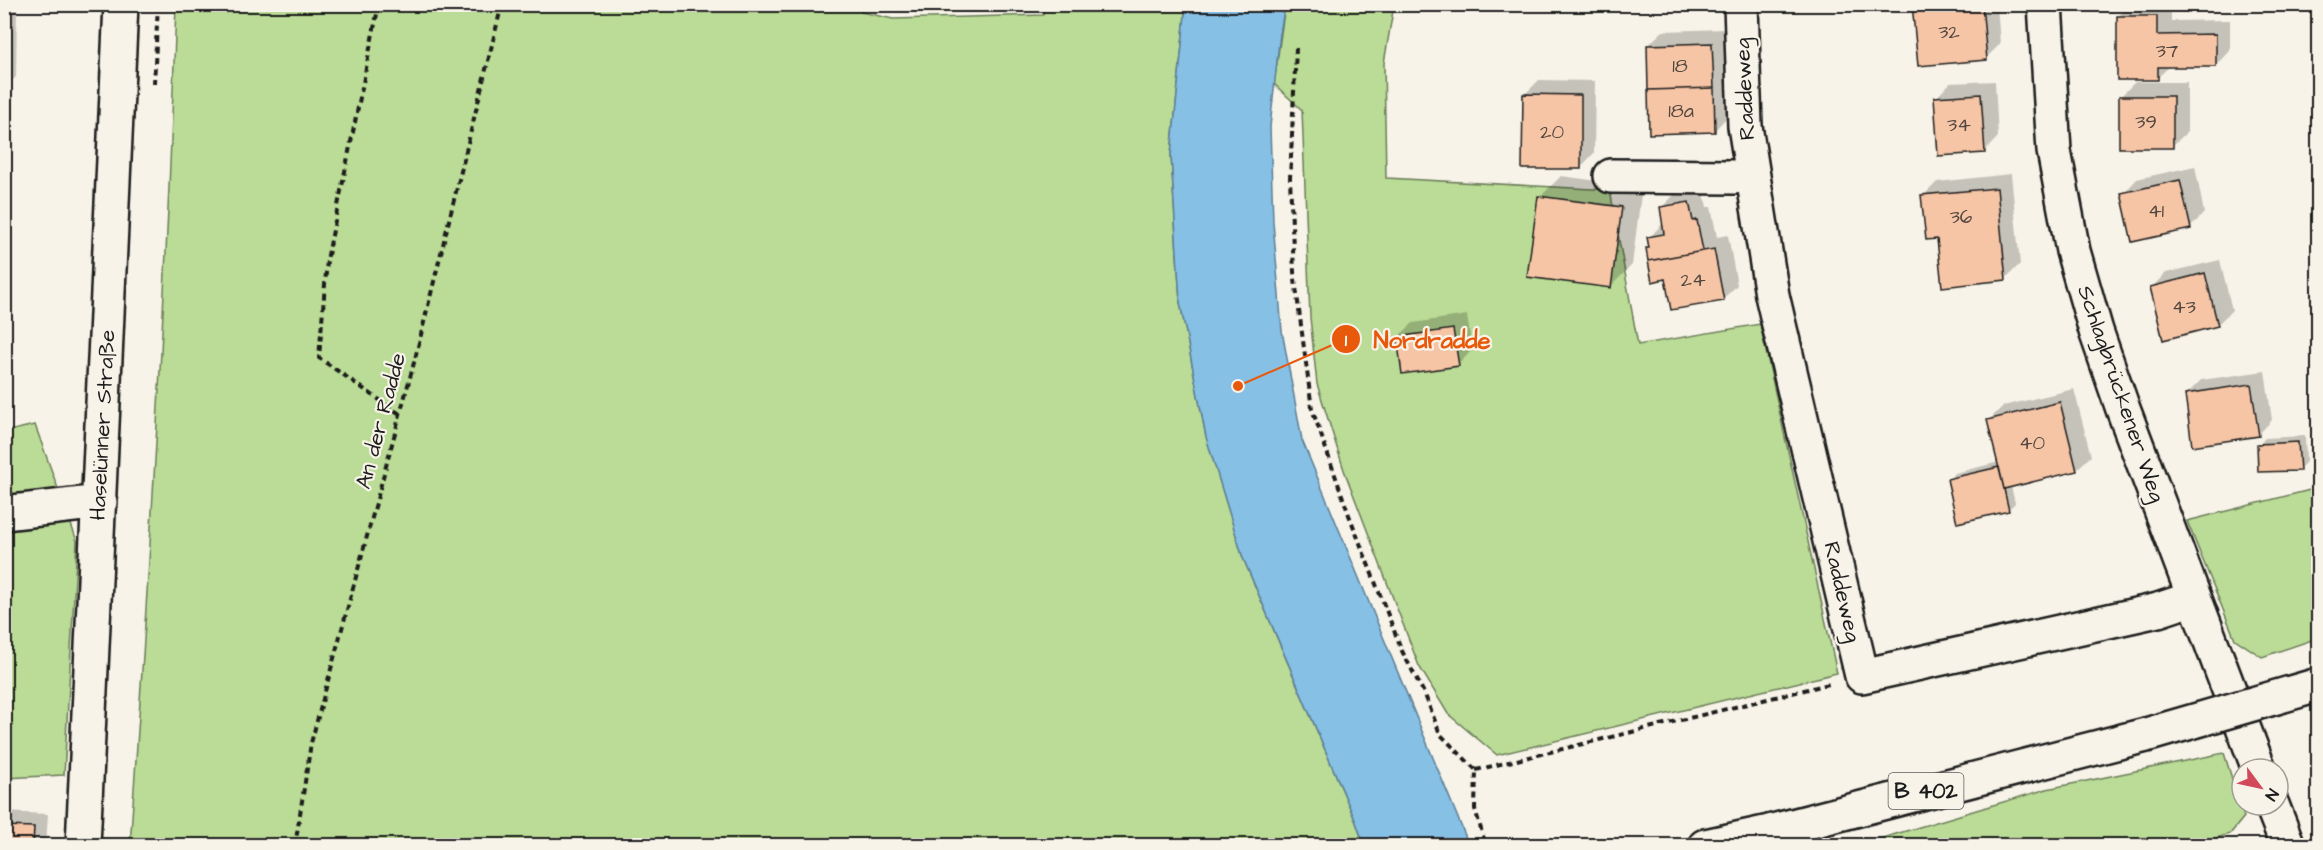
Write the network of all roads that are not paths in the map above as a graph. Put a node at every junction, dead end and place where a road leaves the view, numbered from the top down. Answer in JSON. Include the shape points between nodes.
{"nodes":[{"id":1,"x":121,"y":4,"type":"edge"},
{"id":2,"x":1742,"y":4,"type":"edge"},
{"id":3,"x":2045,"y":4,"type":"edge"},
{"id":4,"x":1752,"y":174,"type":"junction"},
{"id":5,"x":1611,"y":177,"type":"dead end"},
{"id":6,"x":100,"y":502,"type":"junction"},
{"id":7,"x":4,"y":513,"type":"edge"},
{"id":8,"x":2194,"y":598,"type":"junction"},
{"id":9,"x":2319,"y":685,"type":"edge"},
{"id":10,"x":2254,"y":757,"type":"edge"},
{"id":11,"x":2277,"y":817,"type":"edge"},
{"id":12,"x":83,"y":846,"type":"edge"},
{"id":13,"x":1705,"y":846,"type":"edge"},
{"id":14,"x":2288,"y":846,"type":"edge"}],
"edges":[{"from":1,"to":6,"type":"street","name":"Haselünner Straße"},
{"from":2,"to":4,"type":"street","name":"Raddeweg","via":[[1745,126]]},
{"from":3,"to":8,"type":"street","name":"Schlagbrückener Weg","via":[[2054,151],[2073,251],[2123,409]]},
{"from":4,"to":5,"type":"street"},
{"from":4,"to":8,"type":"street","name":"Raddeweg","via":[[1772,295],[1862,676],[2158,610]]},
{"from":6,"to":7,"type":"street"},
{"from":6,"to":12,"type":"street","name":"Haselünner Straße"},
{"from":8,"to":10,"type":"street","name":"Schlagbrückener Weg"},
{"from":9,"to":13,"type":"street","number":"B 402","bridge":true,"via":[[2145,735]]},
{"from":11,"to":14,"type":"street"}]}
